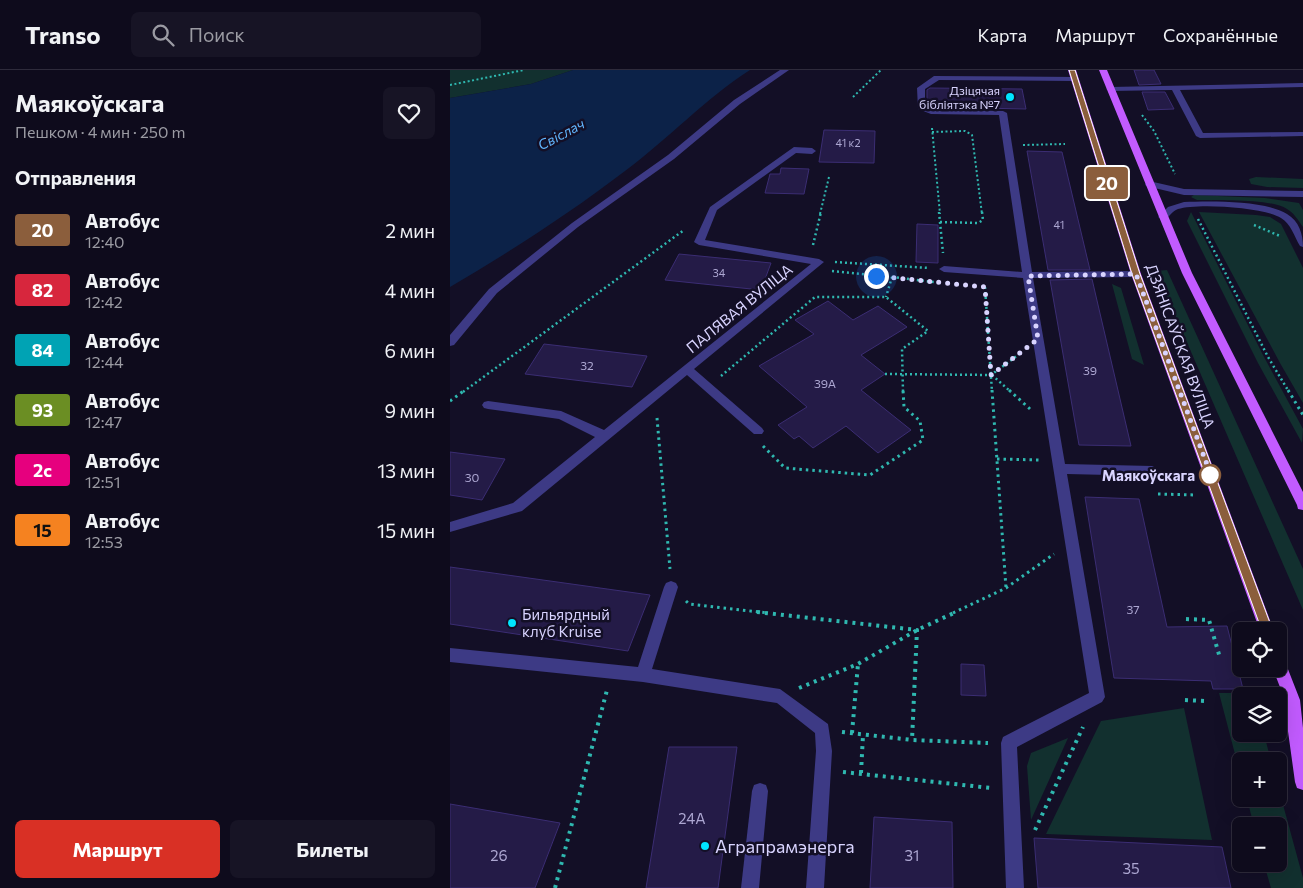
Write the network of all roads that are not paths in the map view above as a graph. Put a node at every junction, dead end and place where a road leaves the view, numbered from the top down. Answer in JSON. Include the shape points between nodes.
{"nodes":[{"id":1,"x":785,"y":70,"type":"edge"},
{"id":2,"x":1103,"y":70,"type":"edge"},
{"id":3,"x":937,"y":74,"type":"edge"},
{"id":4,"x":1073,"y":75,"type":"edge"},
{"id":5,"x":1303,"y":85,"type":"edge"},
{"id":6,"x":1174,"y":88,"type":"junction"},
{"id":7,"x":1110,"y":89,"type":"junction"},
{"id":8,"x":1303,"y":134,"type":"edge"},
{"id":9,"x":812,"y":151,"type":"dead end"},
{"id":10,"x":1149,"y":184,"type":"junction"},
{"id":11,"x":1303,"y":194,"type":"edge"},
{"id":12,"x":1163,"y":217,"type":"junction"},
{"id":13,"x":1303,"y":244,"type":"edge"},
{"id":14,"x":944,"y":269,"type":"road end"},
{"id":15,"x":1136,"y":274,"type":"junction"},
{"id":16,"x":1028,"y":276,"type":"junction"},
{"id":17,"x":450,"y":342,"type":"edge"},
{"id":18,"x":687,"y":369,"type":"junction"},
{"id":19,"x":488,"y":406,"type":"dead end"},
{"id":20,"x":758,"y":431,"type":"road end"},
{"id":21,"x":604,"y":436,"type":"junction"},
{"id":22,"x":1059,"y":465,"type":"junction"},
{"id":23,"x":1152,"y":471,"type":"dead end"},
{"id":24,"x":1303,"y":505,"type":"edge"},
{"id":25,"x":450,"y":527,"type":"edge"},
{"id":26,"x":671,"y":587,"type":"road end"},
{"id":27,"x":1264,"y":622,"type":"edge"},
{"id":28,"x":450,"y":655,"type":"edge"},
{"id":29,"x":643,"y":675,"type":"junction"},
{"id":30,"x":1284,"y":677,"type":"edge"},
{"id":31,"x":1290,"y":693,"type":"junction"},
{"id":32,"x":1303,"y":736,"type":"edge"},
{"id":33,"x":1303,"y":782,"type":"edge"},
{"id":34,"x":760,"y":791,"type":"dead end"},
{"id":35,"x":750,"y":888,"type":"edge"},
{"id":36,"x":815,"y":888,"type":"edge"},
{"id":37,"x":1015,"y":888,"type":"edge"}],
"edges":[{"from":1,"to":17,"type":"street","via":[[575,225],[493,291]]},
{"from":2,"to":7,"type":"main road","name":"ДЗЯНІСАЎСКАЯ ВУЛІЦА"},
{"from":3,"to":4,"type":"street"},
{"from":3,"to":16,"type":"street","via":[[921,88],[922,107],[931,112],[1003,113]]},
{"from":4,"to":15,"type":"main road","name":"ДЗЯНІСАЎСКАЯ ВУЛІЦА"},
{"from":5,"to":6,"type":"street"},
{"from":6,"to":7,"type":"street"},
{"from":6,"to":8,"type":"street","via":[[1200,136]]},
{"from":7,"to":10,"type":"main road","name":"ДЗЯНІСАЎСКАЯ ВУЛІЦА"},
{"from":9,"to":18,"type":"street","name":"ПАЛЯВАЯ ВУЛІЦА","via":[[794,150],[713,209],[699,242],[810,265]]},
{"from":10,"to":11,"type":"street","via":[[1184,192]]},
{"from":10,"to":12,"type":"main road","name":"ДЗЯНІСАЎСКАЯ ВУЛІЦА"},
{"from":12,"to":13,"type":"street","via":[[1176,206],[1191,204],[1266,209],[1290,220]]},
{"from":12,"to":24,"type":"main road","name":"ДЗЯНІСАЎСКАЯ ВУЛІЦА","via":[[1187,273]]},
{"from":14,"to":16,"type":"street"},
{"from":15,"to":16,"type":"street"},
{"from":15,"to":27,"type":"main road","name":"ДЗЯНІСАЎСКАЯ ВУЛІЦА"},
{"from":16,"to":22,"type":"street"},
{"from":18,"to":20,"type":"street"},
{"from":18,"to":21,"type":"street","name":"ПАЛЯВАЯ ВУЛІЦА"},
{"from":19,"to":21,"type":"street","via":[[561,415]]},
{"from":21,"to":25,"type":"street","name":"ПАЛЯВАЯ ВУЛІЦА","via":[[517,507]]},
{"from":22,"to":23,"type":"street"},
{"from":22,"to":37,"type":"street","via":[[1098,697],[1009,744]]},
{"from":26,"to":29,"type":"street"},
{"from":28,"to":29,"type":"street"},
{"from":29,"to":36,"type":"street","via":[[780,696],[822,729],[824,751]]},
{"from":30,"to":31,"type":"main road"},
{"from":31,"to":32,"type":"main road"},
{"from":31,"to":33,"type":"main road"},
{"from":34,"to":35,"type":"street"}]}
